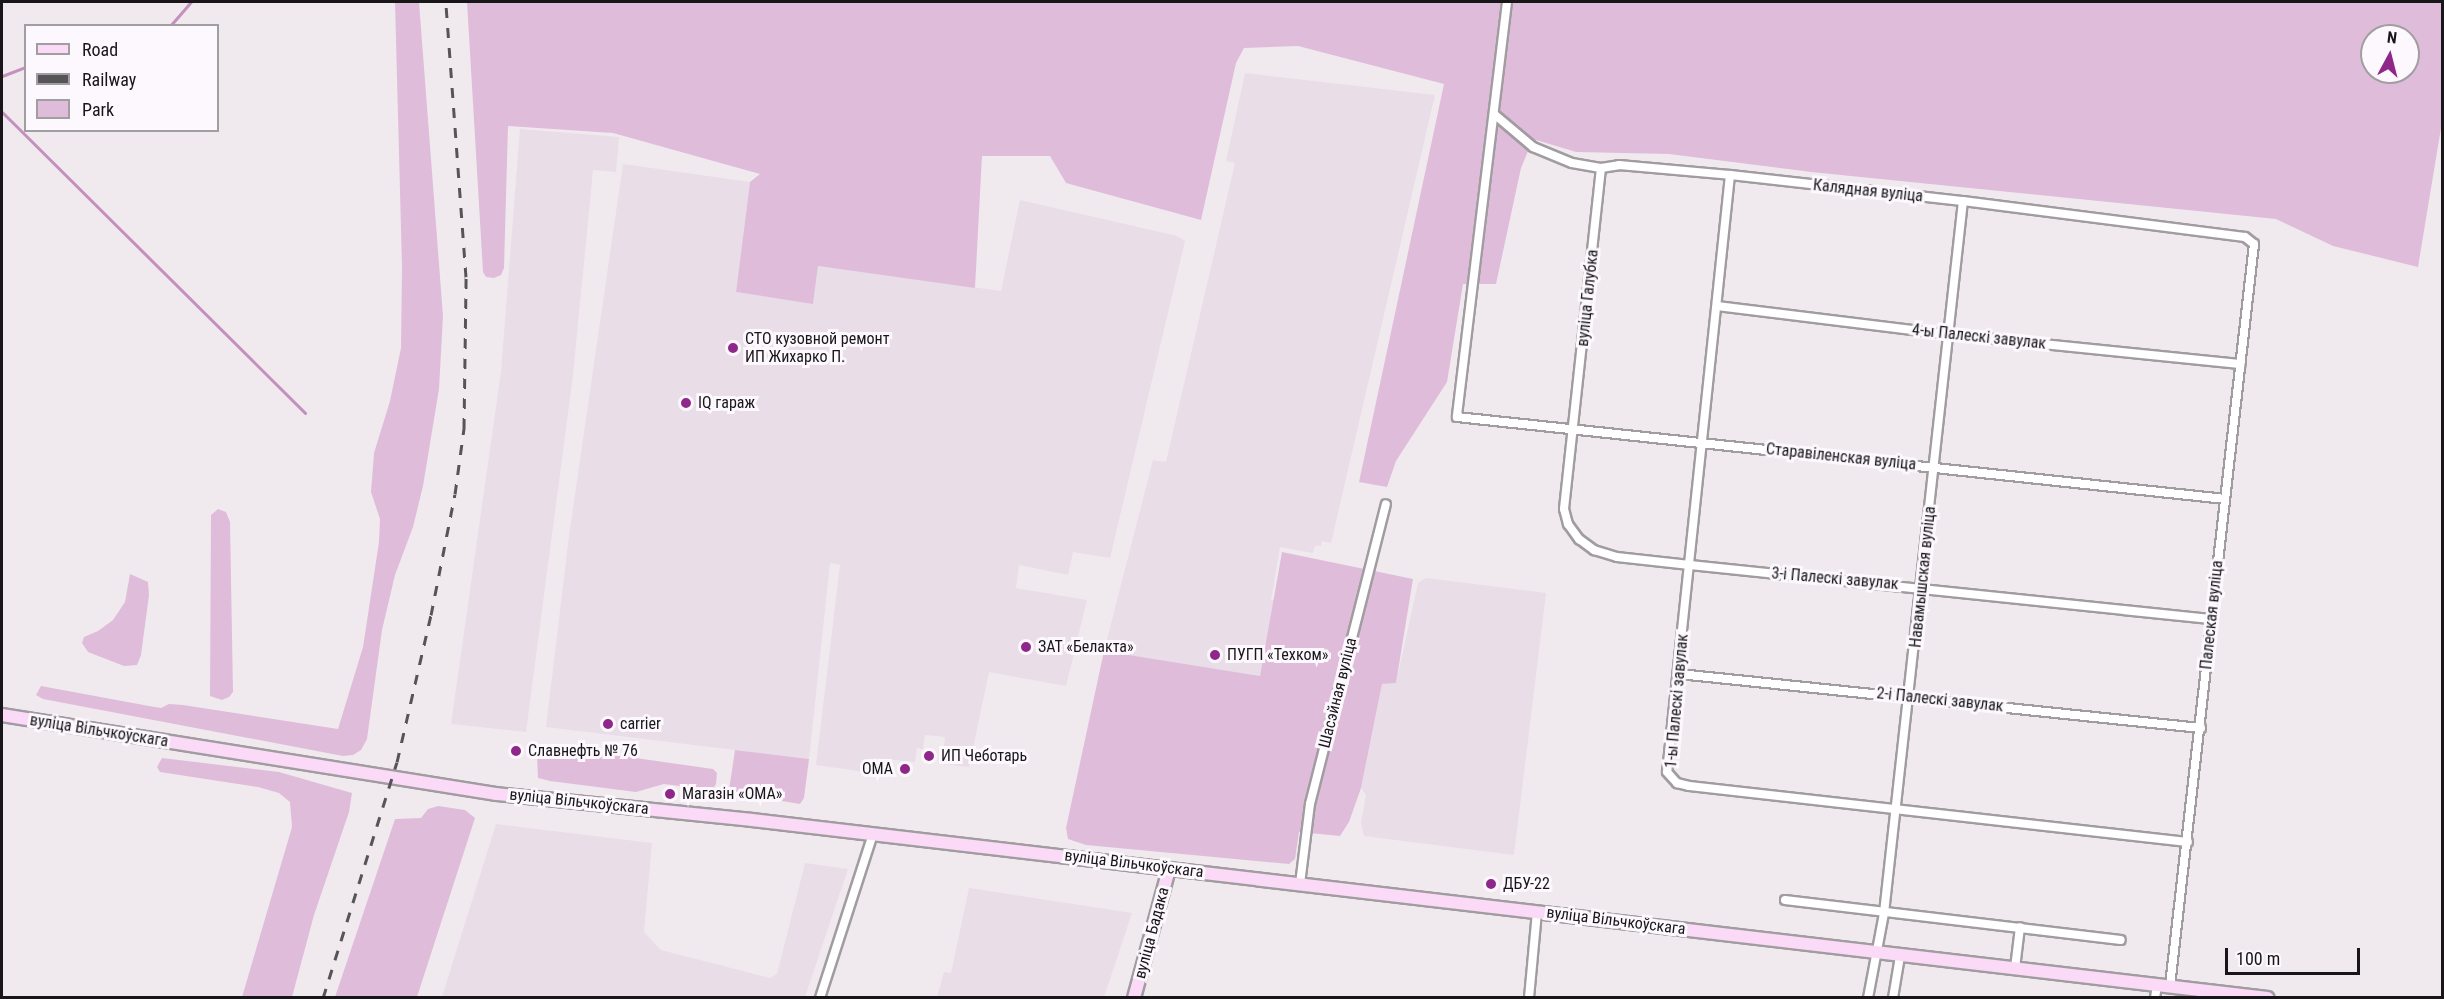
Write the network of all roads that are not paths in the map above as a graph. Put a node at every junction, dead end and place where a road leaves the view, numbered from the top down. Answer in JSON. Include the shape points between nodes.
{"nodes":[{"id":1,"x":1507,"y":2,"type":"edge"},
{"id":2,"x":1494,"y":114,"type":"junction"},
{"id":3,"x":1601,"y":168,"type":"junction"},
{"id":4,"x":1730,"y":175,"type":"junction"},
{"id":5,"x":1963,"y":201,"type":"junction"},
{"id":6,"x":2254,"y":244,"type":"joint"},
{"id":7,"x":1717,"y":306,"type":"junction"},
{"id":8,"x":1949,"y":334,"type":"junction"},
{"id":9,"x":2241,"y":364,"type":"junction"},
{"id":10,"x":1575,"y":429,"type":"junction"},
{"id":11,"x":1702,"y":442,"type":"junction"},
{"id":12,"x":1935,"y":467,"type":"junction"},
{"id":13,"x":2225,"y":499,"type":"junction"},
{"id":14,"x":1386,"y":504,"type":"dead end"},
{"id":15,"x":1690,"y":565,"type":"junction"},
{"id":16,"x":1921,"y":587,"type":"junction"},
{"id":17,"x":2210,"y":619,"type":"junction"},
{"id":18,"x":1679,"y":674,"type":"junction"},
{"id":19,"x":1910,"y":697,"type":"junction"},
{"id":20,"x":2,"y":715,"type":"edge"},
{"id":21,"x":2201,"y":728,"type":"junction"},
{"id":22,"x":1896,"y":809,"type":"junction"},
{"id":23,"x":873,"y":834,"type":"junction"},
{"id":24,"x":2188,"y":842,"type":"junction"},
{"id":25,"x":1169,"y":868,"type":"junction"},
{"id":26,"x":1300,"y":884,"type":"junction"},
{"id":27,"x":1785,"y":900,"type":"dead end"},
{"id":28,"x":1537,"y":912,"type":"junction"},
{"id":29,"x":1884,"y":913,"type":"junction"},
{"id":30,"x":2020,"y":927,"type":"junction"},
{"id":31,"x":2121,"y":940,"type":"dead end"},
{"id":32,"x":1877,"y":953,"type":"junction"},
{"id":33,"x":1900,"y":956,"type":"junction"},
{"id":34,"x":2014,"y":968,"type":"junction"},
{"id":35,"x":2170,"y":986,"type":"junction"},
{"id":36,"x":2156,"y":991,"type":"edge"},
{"id":37,"x":820,"y":998,"type":"edge"},
{"id":38,"x":1134,"y":998,"type":"edge"},
{"id":39,"x":1529,"y":998,"type":"edge"},
{"id":40,"x":1868,"y":998,"type":"edge"},
{"id":41,"x":1893,"y":998,"type":"edge"},
{"id":42,"x":2268,"y":998,"type":"edge"}],
"edges":[{"from":1,"to":2,"type":"street"},
{"from":2,"to":3,"type":"street","name":"Калядная вуліца","via":[[1533,147],[1572,163]]},
{"from":2,"to":10,"type":"street","name":"Старавіленская вуліца","via":[[1457,417]]},
{"from":3,"to":4,"type":"street","name":"Калядная вуліца","via":[[1619,165]]},
{"from":3,"to":10,"type":"street","name":"вуліца Галубка"},
{"from":4,"to":5,"type":"street","name":"Калядная вуліца"},
{"from":4,"to":7,"type":"street","name":"1-ы Палескі завулак"},
{"from":5,"to":6,"type":"street","name":"Калядная вуліца","via":[[2245,237]]},
{"from":5,"to":8,"type":"street","name":"Навамышская вуліца"},
{"from":6,"to":9,"type":"street","name":"Палеская вуліца"},
{"from":7,"to":8,"type":"street","name":"4-ы Палескі завулак"},
{"from":7,"to":11,"type":"street","name":"1-ы Палескі завулак"},
{"from":8,"to":9,"type":"street","name":"4-ы Палескі завулак"},
{"from":8,"to":12,"type":"street","name":"Навамышская вуліца"},
{"from":9,"to":13,"type":"street","name":"Палеская вуліца"},
{"from":10,"to":11,"type":"street","name":"Старавіленская вуліца"},
{"from":10,"to":15,"type":"street","name":"3-і Палескі завулак","via":[[1564,509],[1579,539],[1594,550],[1617,556]]},
{"from":11,"to":12,"type":"street","name":"Старавіленская вуліца"},
{"from":11,"to":15,"type":"street","name":"1-ы Палескі завулак"},
{"from":12,"to":13,"type":"street","name":"Старавіленская вуліца"},
{"from":12,"to":16,"type":"street","name":"Навамышская вуліца"},
{"from":13,"to":17,"type":"street","name":"Палеская вуліца"},
{"from":14,"to":26,"type":"street","name":"Шасэйная вуліца","via":[[1310,804]]},
{"from":15,"to":16,"type":"street","name":"3-і Палескі завулак"},
{"from":15,"to":18,"type":"street","name":"1-ы Палескі завулак"},
{"from":16,"to":17,"type":"street","name":"3-і Палескі завулак"},
{"from":16,"to":19,"type":"street","name":"Навамышская вуліца"},
{"from":17,"to":21,"type":"street","name":"Палеская вуліца"},
{"from":18,"to":19,"type":"street","name":"2-і Палескі завулак"},
{"from":18,"to":22,"type":"street","name":"1-ы Палескі завулак","via":[[1667,772],[1677,783]]},
{"from":19,"to":21,"type":"street","name":"2-і Палескі завулак"},
{"from":19,"to":22,"type":"street","name":"Навамышская вуліца"},
{"from":20,"to":23,"type":"main road","name":"вуліца Вільчкоўскага","via":[[496,794]]},
{"from":21,"to":24,"type":"street","name":"Палеская вуліца"},
{"from":22,"to":24,"type":"street","name":"1-ы Палескі завулак"},
{"from":22,"to":29,"type":"street","name":"Навамышская вуліца"},
{"from":23,"to":25,"type":"main road","name":"вуліца Вільчкоўскага"},
{"from":23,"to":37,"type":"street"},
{"from":24,"to":35,"type":"street","name":"Палеская вуліца"},
{"from":25,"to":26,"type":"main road","name":"вуліца Вільчкоўскага"},
{"from":25,"to":38,"type":"main road","name":"вуліца Бадака"},
{"from":26,"to":28,"type":"main road","name":"вуліца Вільчкоўскага"},
{"from":27,"to":29,"type":"street"},
{"from":28,"to":32,"type":"main road","name":"вуліца Вільчкоўскага"},
{"from":28,"to":39,"type":"street"},
{"from":29,"to":30,"type":"street"},
{"from":29,"to":32,"type":"street","name":"Навамышская вуліца"},
{"from":30,"to":31,"type":"street"},
{"from":30,"to":34,"type":"street"},
{"from":32,"to":33,"type":"main road","name":"вуліца Вільчкоўскага"},
{"from":32,"to":40,"type":"street","name":"Навамышская вуліца"},
{"from":33,"to":34,"type":"main road","name":"вуліца Вільчкоўскага"},
{"from":33,"to":41,"type":"street"},
{"from":34,"to":36,"type":"main road","name":"вуліца Вільчкоўскага"},
{"from":35,"to":36,"type":"main road","name":"вуліца Вільчкоўскага"},
{"from":35,"to":42,"type":"main road","name":"вуліца Вільчкоўскага"}]}
